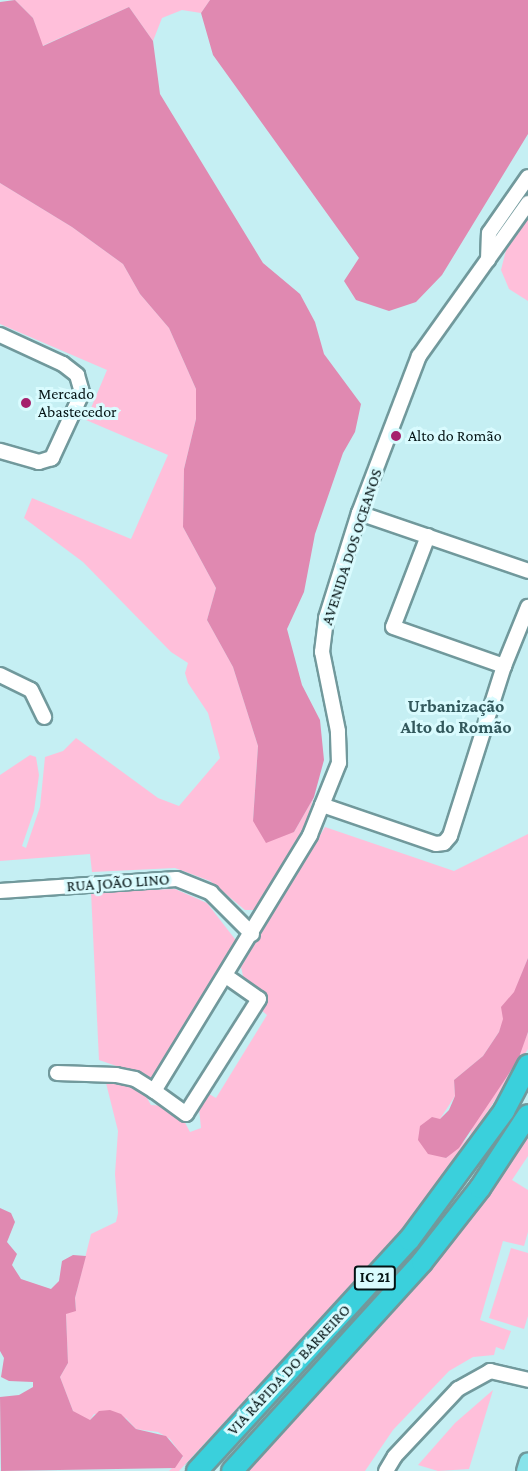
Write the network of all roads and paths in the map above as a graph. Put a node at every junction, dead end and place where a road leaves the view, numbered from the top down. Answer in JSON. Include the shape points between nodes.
{"nodes":[{"id":1,"x":528,"y":177,"type":"edge"},
{"id":2,"x":528,"y":203,"type":"edge"},
{"id":3,"x":488,"y":260,"type":"junction"},
{"id":4,"x":0,"y":335,"type":"edge"},
{"id":5,"x":0,"y":451,"type":"edge"},
{"id":6,"x":359,"y":513,"type":"junction"},
{"id":7,"x":428,"y":536,"type":"junction"},
{"id":8,"x":528,"y":570,"type":"edge"},
{"id":9,"x":528,"y":607,"type":"edge"},
{"id":10,"x":504,"y":666,"type":"junction"},
{"id":11,"x":0,"y":675,"type":"edge"},
{"id":12,"x":44,"y":717,"type":"dead end"},
{"id":13,"x":322,"y":805,"type":"junction"},
{"id":14,"x":0,"y":891,"type":"edge"},
{"id":15,"x":252,"y":934,"type":"junction"},
{"id":16,"x":226,"y":976,"type":"junction"},
{"id":17,"x":528,"y":1065,"type":"edge"},
{"id":18,"x":57,"y":1073,"type":"dead end"},
{"id":19,"x":154,"y":1091,"type":"junction"},
{"id":20,"x":528,"y":1115,"type":"edge"},
{"id":21,"x":528,"y":1380,"type":"edge"},
{"id":22,"x":528,"y":1461,"type":"edge"},
{"id":23,"x":197,"y":1471,"type":"edge"},
{"id":24,"x":232,"y":1471,"type":"edge"},
{"id":25,"x":386,"y":1471,"type":"edge"},
{"id":26,"x":525,"y":1471,"type":"edge"}],
"edges":[{"from":1,"to":3,"type":"street","via":[[489,233]]},
{"from":2,"to":3,"type":"street","name":"AVENIDA DOS OCEANOS"},
{"from":3,"to":6,"type":"street","name":"AVENIDA DOS OCEANOS","via":[[419,356]]},
{"from":4,"to":5,"type":"street","via":[[63,364],[77,375],[82,393],[52,458],[39,462]]},
{"from":6,"to":7,"type":"street"},
{"from":6,"to":13,"type":"street","name":"AVENIDA DOS OCEANOS","via":[[326,618],[322,652],[338,731],[339,763]]},
{"from":7,"to":8,"type":"street"},
{"from":7,"to":10,"type":"street","via":[[393,627]]},
{"from":9,"to":10,"type":"street"},
{"from":10,"to":13,"type":"street","via":[[452,830],[444,843],[436,844]]},
{"from":11,"to":12,"type":"street","via":[[31,690]]},
{"from":13,"to":15,"type":"street","name":"AVENIDA DOS OCEANOS","via":[[310,835]]},
{"from":14,"to":15,"type":"street","name":"RUA JOÃO LINO","via":[[177,879],[211,893]]},
{"from":15,"to":16,"type":"street","name":"AVENIDA DOS OCEANOS"},
{"from":16,"to":19,"type":"street","name":"AVENIDA DOS OCEANOS"},
{"from":16,"to":19,"type":"street","via":[[259,999],[186,1114]]},
{"from":17,"to":23,"type":"highway","name":"VIA RÁPIDA DO BARREIRO","number":"IC 21","via":[[504,1111],[409,1240]]},
{"from":18,"to":19,"type":"street","via":[[116,1075],[135,1079]]},
{"from":20,"to":24,"type":"highway","name":"VIA RÁPIDA DO BARREIRO","number":"IC 21","via":[[480,1188],[422,1262]]},
{"from":21,"to":25,"type":"street","via":[[490,1371],[458,1389],[395,1456]]},
{"from":22,"to":26,"type":"main road"}]}
